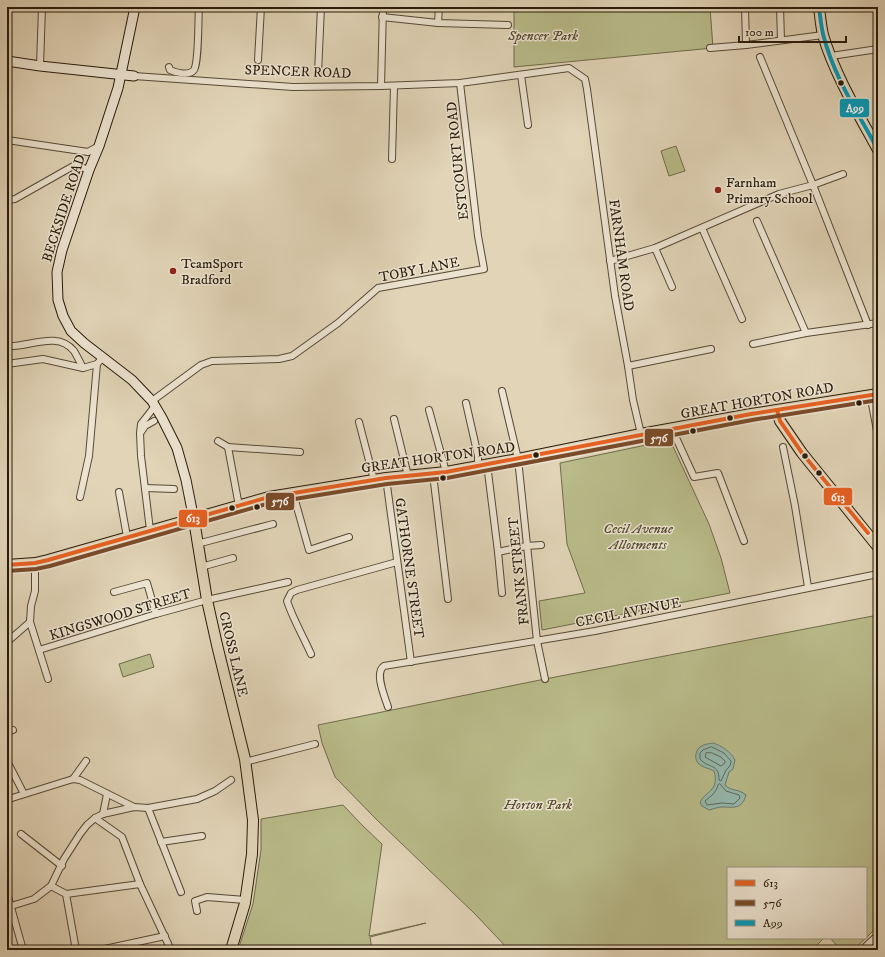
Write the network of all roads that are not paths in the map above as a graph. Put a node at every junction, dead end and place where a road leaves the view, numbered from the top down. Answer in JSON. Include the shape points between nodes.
{"nodes":[{"id":1,"x":42,"y":7,"type":"edge"},
{"id":2,"x":135,"y":7,"type":"edge"},
{"id":3,"x":199,"y":7,"type":"edge"},
{"id":4,"x":261,"y":7,"type":"edge"},
{"id":5,"x":321,"y":7,"type":"edge"},
{"id":6,"x":383,"y":7,"type":"edge"},
{"id":7,"x":439,"y":7,"type":"edge"},
{"id":8,"x":745,"y":7,"type":"edge"},
{"id":9,"x":780,"y":7,"type":"edge"},
{"id":10,"x":819,"y":7,"type":"edge"},
{"id":11,"x":382,"y":17,"type":"junction"},
{"id":12,"x":438,"y":22,"type":"junction"},
{"id":13,"x":508,"y":24,"type":"dead end"},
{"id":14,"x":823,"y":35,"type":"junction"},
{"id":15,"x":781,"y":40,"type":"junction"},
{"id":16,"x":746,"y":45,"type":"junction"},
{"id":17,"x":710,"y":48,"type":"dead end"},
{"id":18,"x":878,"y":50,"type":"edge"},
{"id":19,"x":831,"y":56,"type":"junction"},
{"id":20,"x":760,"y":57,"type":"dead end"},
{"id":21,"x":258,"y":60,"type":"dead end"},
{"id":22,"x":7,"y":61,"type":"edge"},
{"id":23,"x":40,"y":66,"type":"junction"},
{"id":24,"x":169,"y":67,"type":"dead end"},
{"id":25,"x":318,"y":73,"type":"dead end"},
{"id":26,"x":120,"y":74,"type":"junction"},
{"id":27,"x":521,"y":74,"type":"junction"},
{"id":28,"x":134,"y":76,"type":"joint"},
{"id":29,"x":585,"y":79,"type":"joint"},
{"id":30,"x":460,"y":83,"type":"junction"},
{"id":31,"x":381,"y":86,"type":"junction"},
{"id":32,"x":394,"y":86,"type":"junction"},
{"id":33,"x":528,"y":125,"type":"dead end"},
{"id":34,"x":7,"y":140,"type":"edge"},
{"id":35,"x":99,"y":146,"type":"junction"},
{"id":36,"x":878,"y":150,"type":"edge"},
{"id":37,"x":392,"y":159,"type":"dead end"},
{"id":38,"x":89,"y":170,"type":"junction"},
{"id":39,"x":843,"y":174,"type":"dead end"},
{"id":40,"x":813,"y":185,"type":"junction"},
{"id":41,"x":7,"y":200,"type":"edge"},
{"id":42,"x":756,"y":221,"type":"dead end"},
{"id":43,"x":702,"y":228,"type":"junction"},
{"id":44,"x":478,"y":236,"type":"joint"},
{"id":45,"x":655,"y":248,"type":"junction"},
{"id":46,"x":610,"y":261,"type":"junction"},
{"id":47,"x":672,"y":287,"type":"dead end"},
{"id":48,"x":742,"y":319,"type":"dead end"},
{"id":49,"x":878,"y":324,"type":"edge"},
{"id":50,"x":868,"y":325,"type":"junction"},
{"id":51,"x":806,"y":333,"type":"junction"},
{"id":52,"x":753,"y":344,"type":"dead end"},
{"id":53,"x":7,"y":346,"type":"edge"},
{"id":54,"x":711,"y":349,"type":"dead end"},
{"id":55,"x":103,"y":357,"type":"junction"},
{"id":56,"x":7,"y":364,"type":"edge"},
{"id":57,"x":97,"y":364,"type":"junction"},
{"id":58,"x":628,"y":366,"type":"junction"},
{"id":59,"x":83,"y":368,"type":"junction"},
{"id":60,"x":502,"y":391,"type":"dead end"},
{"id":61,"x":878,"y":394,"type":"edge"},
{"id":62,"x":466,"y":403,"type":"dead end"},
{"id":63,"x":154,"y":404,"type":"junction"},
{"id":64,"x":872,"y":404,"type":"dead end"},
{"id":65,"x":794,"y":407,"type":"junction"},
{"id":66,"x":429,"y":410,"type":"dead end"},
{"id":67,"x":777,"y":410,"type":"junction"},
{"id":68,"x":394,"y":419,"type":"dead end"},
{"id":69,"x":154,"y":421,"type":"dead end"},
{"id":70,"x":780,"y":421,"type":"junction"},
{"id":71,"x":359,"y":422,"type":"dead end"},
{"id":72,"x":672,"y":429,"type":"junction"},
{"id":73,"x":140,"y":434,"type":"junction"},
{"id":74,"x":641,"y":434,"type":"junction"},
{"id":75,"x":878,"y":436,"type":"edge"},
{"id":76,"x":218,"y":441,"type":"dead end"},
{"id":77,"x":783,"y":447,"type":"dead end"},
{"id":78,"x":228,"y":448,"type":"junction"},
{"id":79,"x":300,"y":452,"type":"dead end"},
{"id":80,"x":518,"y":459,"type":"junction"},
{"id":81,"x":483,"y":465,"type":"junction"},
{"id":82,"x":446,"y":472,"type":"junction"},
{"id":83,"x":433,"y":474,"type":"junction"},
{"id":84,"x":408,"y":476,"type":"junction"},
{"id":85,"x":386,"y":478,"type":"junction"},
{"id":86,"x":374,"y":480,"type":"junction"},
{"id":87,"x":145,"y":488,"type":"junction"},
{"id":88,"x":174,"y":490,"type":"dead end"},
{"id":89,"x":119,"y":492,"type":"dead end"},
{"id":90,"x":293,"y":493,"type":"junction"},
{"id":91,"x":80,"y":497,"type":"dead end"},
{"id":92,"x":239,"y":506,"type":"junction"},
{"id":93,"x":194,"y":520,"type":"junction"},
{"id":94,"x":273,"y":524,"type":"dead end"},
{"id":95,"x":150,"y":530,"type":"junction"},
{"id":96,"x":868,"y":533,"type":"junction"},
{"id":97,"x":127,"y":537,"type":"junction"},
{"id":98,"x":349,"y":537,"type":"dead end"},
{"id":99,"x":878,"y":540,"type":"edge"},
{"id":100,"x":744,"y":541,"type":"dead end"},
{"id":101,"x":197,"y":544,"type":"junction"},
{"id":102,"x":541,"y":545,"type":"dead end"},
{"id":103,"x":526,"y":546,"type":"junction"},
{"id":104,"x":878,"y":547,"type":"edge"},
{"id":105,"x":498,"y":552,"type":"junction"},
{"id":106,"x":233,"y":558,"type":"dead end"},
{"id":107,"x":397,"y":562,"type":"junction"},
{"id":108,"x":35,"y":563,"type":"junction"},
{"id":109,"x":7,"y":565,"type":"edge"},
{"id":110,"x":201,"y":567,"type":"junction"},
{"id":111,"x":878,"y":574,"type":"edge"},
{"id":112,"x":288,"y":582,"type":"dead end"},
{"id":113,"x":808,"y":587,"type":"junction"},
{"id":114,"x":114,"y":592,"type":"dead end"},
{"id":115,"x":502,"y":593,"type":"dead end"},
{"id":116,"x":448,"y":599,"type":"dead end"},
{"id":117,"x":207,"y":600,"type":"junction"},
{"id":118,"x":156,"y":614,"type":"junction"},
{"id":119,"x":30,"y":622,"type":"junction"},
{"id":120,"x":537,"y":641,"type":"junction"},
{"id":121,"x":7,"y":642,"type":"edge"},
{"id":122,"x":39,"y":650,"type":"junction"},
{"id":123,"x":311,"y":654,"type":"dead end"},
{"id":124,"x":411,"y":662,"type":"junction"},
{"id":125,"x":48,"y":679,"type":"dead end"},
{"id":126,"x":544,"y":679,"type":"dead end"},
{"id":127,"x":388,"y":707,"type":"dead end"},
{"id":128,"x":316,"y":744,"type":"dead end"},
{"id":129,"x":7,"y":761,"type":"edge"},
{"id":130,"x":86,"y":761,"type":"dead end"},
{"id":131,"x":245,"y":762,"type":"junction"},
{"id":132,"x":73,"y":779,"type":"junction"},
{"id":133,"x":231,"y":780,"type":"dead end"},
{"id":134,"x":24,"y":794,"type":"junction"},
{"id":135,"x":107,"y":794,"type":"junction"},
{"id":136,"x":7,"y":799,"type":"edge"},
{"id":137,"x":134,"y":807,"type":"junction"},
{"id":138,"x":148,"y":808,"type":"junction"},
{"id":139,"x":103,"y":814,"type":"junction"},
{"id":140,"x":95,"y":818,"type":"junction"},
{"id":141,"x":21,"y":834,"type":"dead end"},
{"id":142,"x":202,"y":836,"type":"dead end"},
{"id":143,"x":161,"y":842,"type":"junction"},
{"id":144,"x":62,"y":866,"type":"junction"},
{"id":145,"x":140,"y":884,"type":"junction"},
{"id":146,"x":51,"y":886,"type":"junction"},
{"id":147,"x":181,"y":892,"type":"dead end"},
{"id":148,"x":7,"y":893,"type":"edge"},
{"id":149,"x":66,"y":894,"type":"junction"},
{"id":150,"x":245,"y":900,"type":"junction"},
{"id":151,"x":10,"y":910,"type":"edge"},
{"id":152,"x":197,"y":911,"type":"dead end"},
{"id":153,"x":878,"y":935,"type":"edge"},
{"id":154,"x":165,"y":936,"type":"junction"},
{"id":155,"x":23,"y":950,"type":"edge"},
{"id":156,"x":76,"y":950,"type":"edge"},
{"id":157,"x":100,"y":950,"type":"edge"},
{"id":158,"x":171,"y":950,"type":"edge"},
{"id":159,"x":231,"y":950,"type":"edge"},
{"id":160,"x":862,"y":950,"type":"edge"}],
"edges":[{"from":1,"to":23,"type":"street"},
{"from":2,"to":26,"type":"street","name":"BECKSIDE ROAD"},
{"from":3,"to":24,"type":"street","via":[[197,58],[192,72],[178,72],[170,70]]},
{"from":4,"to":21,"type":"street"},
{"from":5,"to":25,"type":"street"},
{"from":6,"to":11,"type":"street"},
{"from":7,"to":12,"type":"street"},
{"from":8,"to":16,"type":"street"},
{"from":9,"to":15,"type":"street"},
{"from":10,"to":14,"type":"main road"},
{"from":11,"to":12,"type":"street"},
{"from":11,"to":31,"type":"street"},
{"from":12,"to":13,"type":"street"},
{"from":14,"to":15,"type":"street"},
{"from":14,"to":19,"type":"main road"},
{"from":15,"to":16,"type":"street"},
{"from":16,"to":17,"type":"street"},
{"from":18,"to":19,"type":"street"},
{"from":19,"to":36,"type":"main road"},
{"from":20,"to":40,"type":"street"},
{"from":22,"to":23,"type":"street","name":"SPENCER ROAD"},
{"from":23,"to":26,"type":"street","name":"SPENCER ROAD"},
{"from":26,"to":28,"type":"street","name":"SPENCER ROAD"},
{"from":26,"to":35,"type":"street","name":"BECKSIDE ROAD"},
{"from":27,"to":29,"type":"street","name":"SPENCER ROAD","via":[[570,68]]},
{"from":27,"to":30,"type":"street","name":"SPENCER ROAD"},
{"from":27,"to":33,"type":"street"},
{"from":28,"to":31,"type":"street","name":"SPENCER ROAD","via":[[292,87]]},
{"from":29,"to":46,"type":"street","name":"FARNHAM ROAD"},
{"from":30,"to":32,"type":"street","name":"SPENCER ROAD"},
{"from":30,"to":44,"type":"street","name":"ESTCOURT ROAD"},
{"from":31,"to":32,"type":"street","name":"SPENCER ROAD"},
{"from":32,"to":37,"type":"street"},
{"from":34,"to":35,"type":"street","via":[[88,152]]},
{"from":35,"to":38,"type":"street","name":"BECKSIDE ROAD"},
{"from":38,"to":41,"type":"street","via":[[75,165],[15,199]]},
{"from":38,"to":55,"type":"street","name":"BECKSIDE ROAD","via":[[62,250],[57,272],[58,300],[71,330]]},
{"from":39,"to":40,"type":"street"},
{"from":40,"to":43,"type":"street","via":[[779,194]]},
{"from":40,"to":50,"type":"street"},
{"from":42,"to":51,"type":"street"},
{"from":43,"to":45,"type":"street"},
{"from":43,"to":48,"type":"street"},
{"from":44,"to":63,"type":"street","name":"TOBY LANE","via":[[484,269],[378,288],[338,323],[292,356],[279,360],[212,361],[201,365]]},
{"from":45,"to":46,"type":"street"},
{"from":45,"to":47,"type":"street"},
{"from":46,"to":58,"type":"street","name":"FARNHAM ROAD"},
{"from":49,"to":50,"type":"street"},
{"from":50,"to":51,"type":"street"},
{"from":51,"to":52,"type":"street"},
{"from":53,"to":59,"type":"street","via":[[58,341],[73,350]]},
{"from":54,"to":58,"type":"street"},
{"from":55,"to":57,"type":"street"},
{"from":55,"to":63,"type":"street","name":"BECKSIDE ROAD","via":[[132,380]]},
{"from":56,"to":59,"type":"street","via":[[43,359]]},
{"from":57,"to":59,"type":"street"},
{"from":57,"to":91,"type":"street","via":[[89,456]]},
{"from":58,"to":74,"type":"street","name":"FARNHAM ROAD"},
{"from":60,"to":80,"type":"street","name":"FRANK STREET"},
{"from":61,"to":65,"type":"main road","name":"GREAT HORTON ROAD"},
{"from":62,"to":81,"type":"street","via":[[478,456]]},
{"from":63,"to":73,"type":"street","via":[[141,424]]},
{"from":63,"to":93,"type":"street","name":"BECKSIDE ROAD","via":[[177,448]]},
{"from":64,"to":75,"type":"street"},
{"from":65,"to":67,"type":"main road","name":"GREAT HORTON ROAD"},
{"from":65,"to":70,"type":"main road","via":[[787,411]]},
{"from":66,"to":82,"type":"street"},
{"from":67,"to":70,"type":"main road"},
{"from":67,"to":72,"type":"main road","name":"GREAT HORTON ROAD"},
{"from":68,"to":84,"type":"street"},
{"from":69,"to":73,"type":"street","via":[[145,426]]},
{"from":70,"to":96,"type":"main road"},
{"from":71,"to":86,"type":"street"},
{"from":72,"to":74,"type":"main road","name":"GREAT HORTON ROAD"},
{"from":72,"to":100,"type":"street","via":[[694,477],[718,473]]},
{"from":73,"to":87,"type":"street"},
{"from":74,"to":80,"type":"main road","name":"GREAT HORTON ROAD"},
{"from":76,"to":78,"type":"street"},
{"from":77,"to":113,"type":"street"},
{"from":78,"to":79,"type":"street"},
{"from":78,"to":92,"type":"street"},
{"from":80,"to":81,"type":"main road","name":"GREAT HORTON ROAD"},
{"from":80,"to":103,"type":"street","name":"FRANK STREET"},
{"from":81,"to":82,"type":"main road","name":"GREAT HORTON ROAD"},
{"from":81,"to":105,"type":"street"},
{"from":82,"to":83,"type":"main road","name":"GREAT HORTON ROAD"},
{"from":83,"to":84,"type":"main road","name":"GREAT HORTON ROAD"},
{"from":83,"to":116,"type":"street"},
{"from":84,"to":85,"type":"main road","name":"GREAT HORTON ROAD"},
{"from":85,"to":86,"type":"main road","name":"GREAT HORTON ROAD"},
{"from":85,"to":107,"type":"street","name":"GATHORNE STREET"},
{"from":86,"to":90,"type":"main road","name":"GREAT HORTON ROAD"},
{"from":87,"to":88,"type":"street"},
{"from":87,"to":95,"type":"street"},
{"from":89,"to":97,"type":"street"},
{"from":90,"to":92,"type":"main road","name":"GREAT HORTON ROAD"},
{"from":90,"to":98,"type":"street","via":[[309,550]]},
{"from":92,"to":93,"type":"main road","name":"GREAT HORTON ROAD"},
{"from":93,"to":95,"type":"main road","name":"GREAT HORTON ROAD"},
{"from":93,"to":101,"type":"main road","name":"CROSS LANE"},
{"from":94,"to":101,"type":"street"},
{"from":95,"to":97,"type":"main road","name":"GREAT HORTON ROAD"},
{"from":96,"to":99,"type":"main road"},
{"from":96,"to":104,"type":"main road"},
{"from":97,"to":108,"type":"main road","name":"GREAT HORTON ROAD"},
{"from":101,"to":110,"type":"main road","name":"CROSS LANE"},
{"from":102,"to":103,"type":"street"},
{"from":103,"to":105,"type":"street"},
{"from":103,"to":120,"type":"street","name":"FRANK STREET"},
{"from":105,"to":115,"type":"street"},
{"from":106,"to":110,"type":"street"},
{"from":107,"to":123,"type":"street","via":[[291,593],[287,601]]},
{"from":107,"to":124,"type":"street","name":"GATHORNE STREET"},
{"from":108,"to":109,"type":"main road","name":"GREAT HORTON ROAD"},
{"from":108,"to":119,"type":"street","via":[[35,590]]},
{"from":110,"to":117,"type":"main road","name":"CROSS LANE"},
{"from":111,"to":113,"type":"street","name":"CECIL AVENUE"},
{"from":112,"to":117,"type":"street","name":"KINGSWOOD STREET"},
{"from":113,"to":120,"type":"street","name":"CECIL AVENUE","via":[[603,630]]},
{"from":114,"to":118,"type":"street","via":[[147,583]]},
{"from":117,"to":118,"type":"street","name":"KINGSWOOD STREET"},
{"from":117,"to":131,"type":"main road","name":"CROSS LANE"},
{"from":118,"to":122,"type":"street","name":"KINGSWOOD STREET"},
{"from":119,"to":121,"type":"street"},
{"from":119,"to":122,"type":"street"},
{"from":120,"to":124,"type":"street","name":"CECIL AVENUE"},
{"from":120,"to":126,"type":"street","name":"FRANK STREET"},
{"from":122,"to":125,"type":"street"},
{"from":124,"to":127,"type":"street","name":"CECIL AVENUE","via":[[381,668],[379,673]]},
{"from":128,"to":131,"type":"street"},
{"from":129,"to":134,"type":"street"},
{"from":130,"to":132,"type":"street"},
{"from":131,"to":150,"type":"main road","name":"CROSS LANE","via":[[253,820],[252,854]]},
{"from":132,"to":134,"type":"street"},
{"from":132,"to":135,"type":"street"},
{"from":133,"to":138,"type":"street","via":[[215,792],[197,799]]},
{"from":134,"to":136,"type":"street"},
{"from":135,"to":137,"type":"street"},
{"from":135,"to":139,"type":"street"},
{"from":137,"to":138,"type":"street"},
{"from":137,"to":139,"type":"street"},
{"from":138,"to":143,"type":"street"},
{"from":139,"to":140,"type":"street"},
{"from":140,"to":144,"type":"street","via":[[80,834]]},
{"from":140,"to":145,"type":"street","via":[[122,837]]},
{"from":141,"to":144,"type":"street"},
{"from":142,"to":143,"type":"street"},
{"from":143,"to":147,"type":"street"},
{"from":144,"to":146,"type":"street"},
{"from":145,"to":149,"type":"street"},
{"from":145,"to":154,"type":"street"},
{"from":146,"to":149,"type":"street"},
{"from":146,"to":151,"type":"street","via":[[34,899]]},
{"from":148,"to":151,"type":"street"},
{"from":149,"to":156,"type":"street"},
{"from":150,"to":152,"type":"street","via":[[207,897],[195,901]]},
{"from":150,"to":159,"type":"main road","name":"CROSS LANE"},
{"from":151,"to":155,"type":"street"},
{"from":153,"to":160,"type":"street"},
{"from":154,"to":157,"type":"street"},
{"from":154,"to":158,"type":"street"}]}
